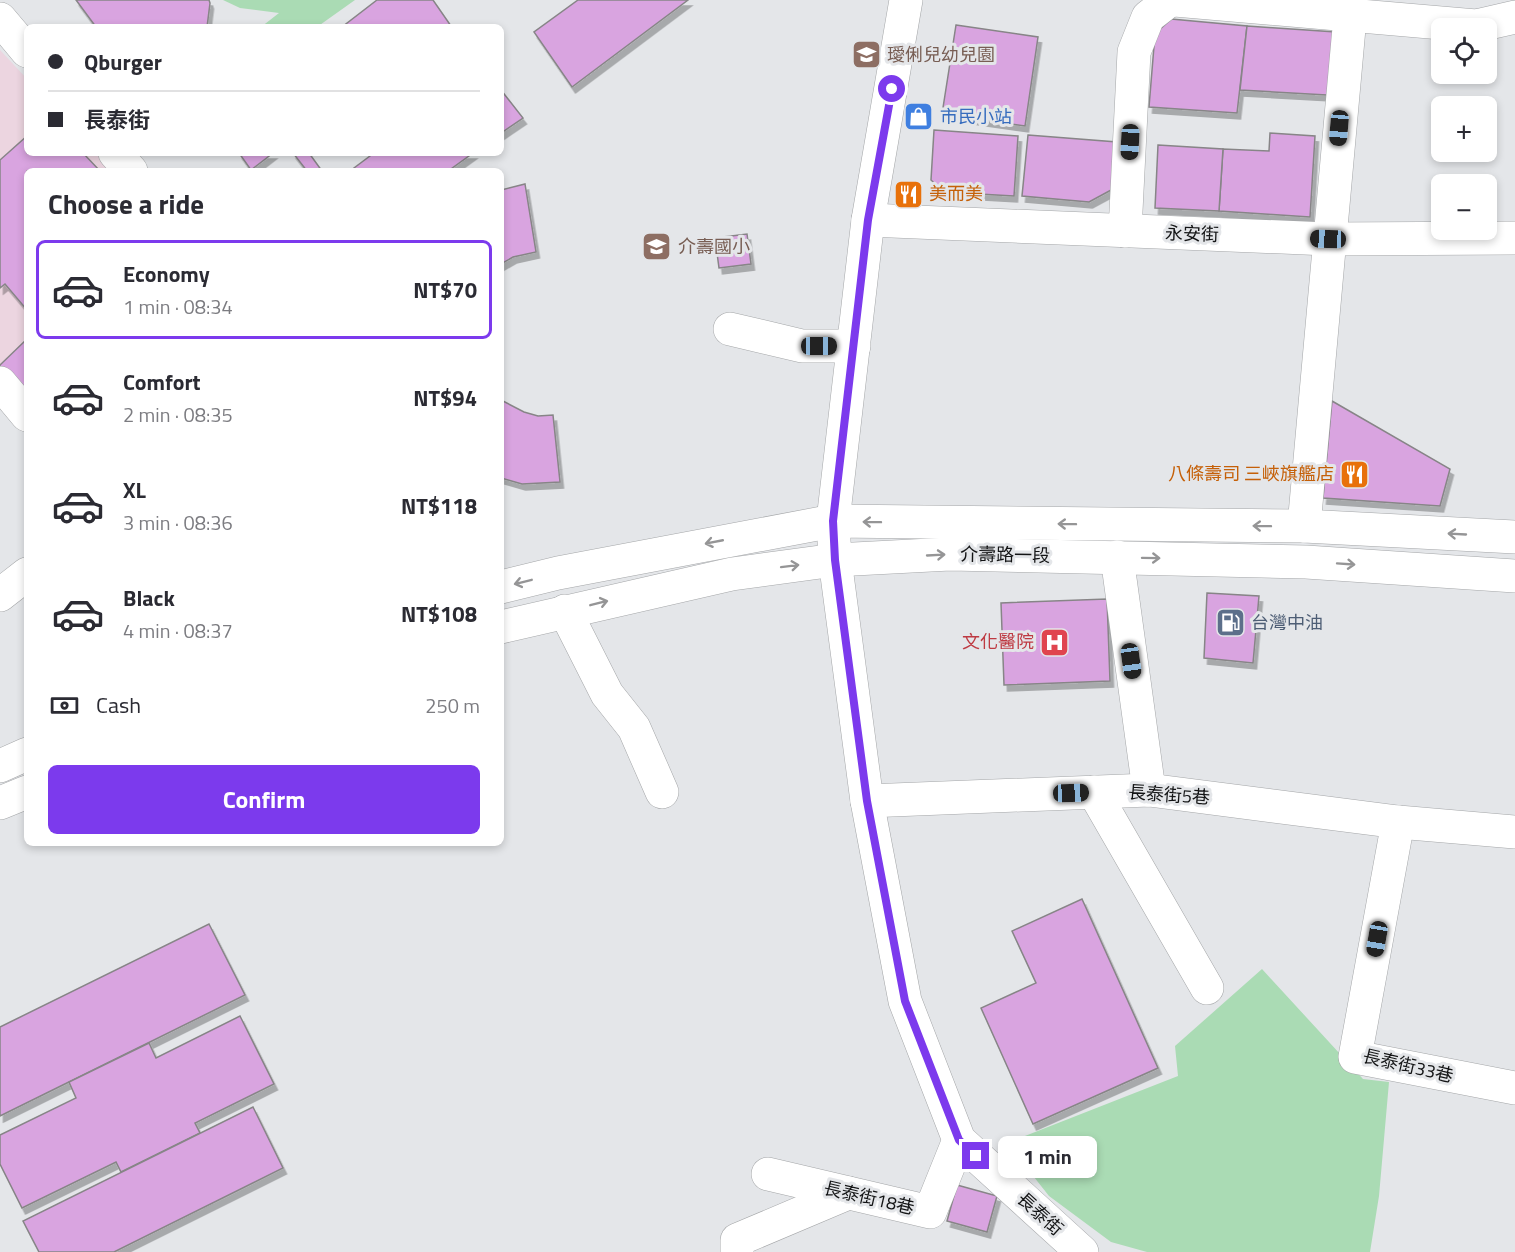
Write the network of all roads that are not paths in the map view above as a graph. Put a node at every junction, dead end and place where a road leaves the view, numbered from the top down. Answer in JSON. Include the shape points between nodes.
{"nodes":[{"id":1,"x":906,"y":0,"type":"edge"},
{"id":2,"x":1170,"y":0,"type":"edge"},
{"id":3,"x":1175,"y":0,"type":"edge"},
{"id":4,"x":1350,"y":17,"type":"junction"},
{"id":5,"x":1515,"y":17,"type":"edge"},
{"id":6,"x":0,"y":19,"type":"edge"},
{"id":7,"x":24,"y":47,"type":"edge"},
{"id":8,"x":118,"y":156,"type":"edge"},
{"id":9,"x":128,"y":168,"type":"edge"},
{"id":10,"x":868,"y":220,"type":"junction"},
{"id":11,"x":1125,"y":231,"type":"junction"},
{"id":12,"x":1515,"y":238,"type":"edge"},
{"id":13,"x":1328,"y":239,"type":"junction"},
{"id":14,"x":730,"y":329,"type":"dead end"},
{"id":15,"x":854,"y":346,"type":"junction"},
{"id":16,"x":0,"y":383,"type":"edge"},
{"id":17,"x":24,"y":411,"type":"edge"},
{"id":18,"x":833,"y":521,"type":"junction"},
{"id":19,"x":1304,"y":526,"type":"junction"},
{"id":20,"x":1515,"y":537,"type":"edge"},
{"id":21,"x":1117,"y":557,"type":"junction"},
{"id":22,"x":835,"y":560,"type":"junction"},
{"id":23,"x":24,"y":576,"type":"edge"},
{"id":24,"x":1515,"y":576,"type":"edge"},
{"id":25,"x":504,"y":586,"type":"edge"},
{"id":26,"x":0,"y":595,"type":"edge"},
{"id":27,"x":565,"y":611,"type":"junction"},
{"id":28,"x":504,"y":626,"type":"edge"},
{"id":29,"x":24,"y":755,"type":"edge"},
{"id":30,"x":0,"y":766,"type":"edge"},
{"id":31,"x":1149,"y":790,"type":"junction"},
{"id":32,"x":662,"y":792,"type":"dead end"},
{"id":33,"x":1094,"y":792,"type":"junction"},
{"id":34,"x":24,"y":793,"type":"edge"},
{"id":35,"x":867,"y":801,"type":"junction"},
{"id":36,"x":0,"y":803,"type":"edge"},
{"id":37,"x":1398,"y":822,"type":"junction"},
{"id":38,"x":1515,"y":832,"type":"edge"},
{"id":39,"x":1207,"y":988,"type":"dead end"},
{"id":40,"x":1515,"y":1088,"type":"edge"},
{"id":41,"x":959,"y":1140,"type":"junction"},
{"id":42,"x":768,"y":1174,"type":"dead end"},
{"id":43,"x":848,"y":1193,"type":"junction"},
{"id":44,"x":737,"y":1252,"type":"edge"},
{"id":45,"x":1082,"y":1252,"type":"edge"}],
"edges":[{"from":1,"to":10,"type":"street","name":"長泰街"},
{"from":2,"to":11,"type":"street","via":[[1148,17],[1134,52]]},
{"from":3,"to":4,"type":"street"},
{"from":4,"to":5,"type":"street","via":[[1476,26]]},
{"from":4,"to":13,"type":"street"},
{"from":6,"to":7,"type":"street"},
{"from":8,"to":9,"type":"street"},
{"from":10,"to":11,"type":"street","name":"永安街"},
{"from":10,"to":15,"type":"street","name":"長泰街"},
{"from":11,"to":13,"type":"street","name":"永安街"},
{"from":12,"to":13,"type":"street","name":"永安街"},
{"from":13,"to":19,"type":"street"},
{"from":14,"to":15,"type":"street","via":[[802,346]]},
{"from":15,"to":18,"type":"street","name":"長泰街"},
{"from":16,"to":17,"type":"street"},
{"from":19,"to":18,"type":"street","name":"介壽路一段","one_way":true},
{"from":18,"to":22,"type":"street","name":"長泰街"},
{"from":18,"to":25,"type":"street","name":"介壽路一段","one_way":true},
{"from":20,"to":19,"type":"street","name":"介壽路一段","one_way":true},
{"from":22,"to":21,"type":"street","name":"介壽路一段","one_way":true,"via":[[950,554]]},
{"from":21,"to":24,"type":"street","name":"介壽路一段","one_way":true,"via":[[1306,561]]},
{"from":21,"to":31,"type":"street"},
{"from":27,"to":22,"type":"street","name":"介壽路一段","one_way":true,"via":[[732,574]]},
{"from":22,"to":35,"type":"street","name":"長泰街"},
{"from":23,"to":26,"type":"street"},
{"from":27,"to":28,"type":"street","name":"介壽路一段"},
{"from":27,"to":32,"type":"street","via":[[607,694],[634,729]]},
{"from":29,"to":30,"type":"street"},
{"from":31,"to":33,"type":"street","name":"長泰街5巷"},
{"from":31,"to":37,"type":"street","name":"長泰街5巷"},
{"from":33,"to":35,"type":"street","name":"長泰街5巷"},
{"from":33,"to":39,"type":"street"},
{"from":34,"to":36,"type":"street"},
{"from":35,"to":41,"type":"street","name":"長泰街","via":[[905,1001]]},
{"from":37,"to":38,"type":"street","name":"長泰街5巷"},
{"from":37,"to":40,"type":"street","name":"長泰街33巷","via":[[1355,1057]]},
{"from":41,"to":43,"type":"street","name":"長泰街18巷","via":[[930,1212]]},
{"from":41,"to":45,"type":"street","name":"長泰街"},
{"from":42,"to":43,"type":"street","name":"長泰街18巷"},
{"from":43,"to":44,"type":"street","via":[[737,1240]]}]}
